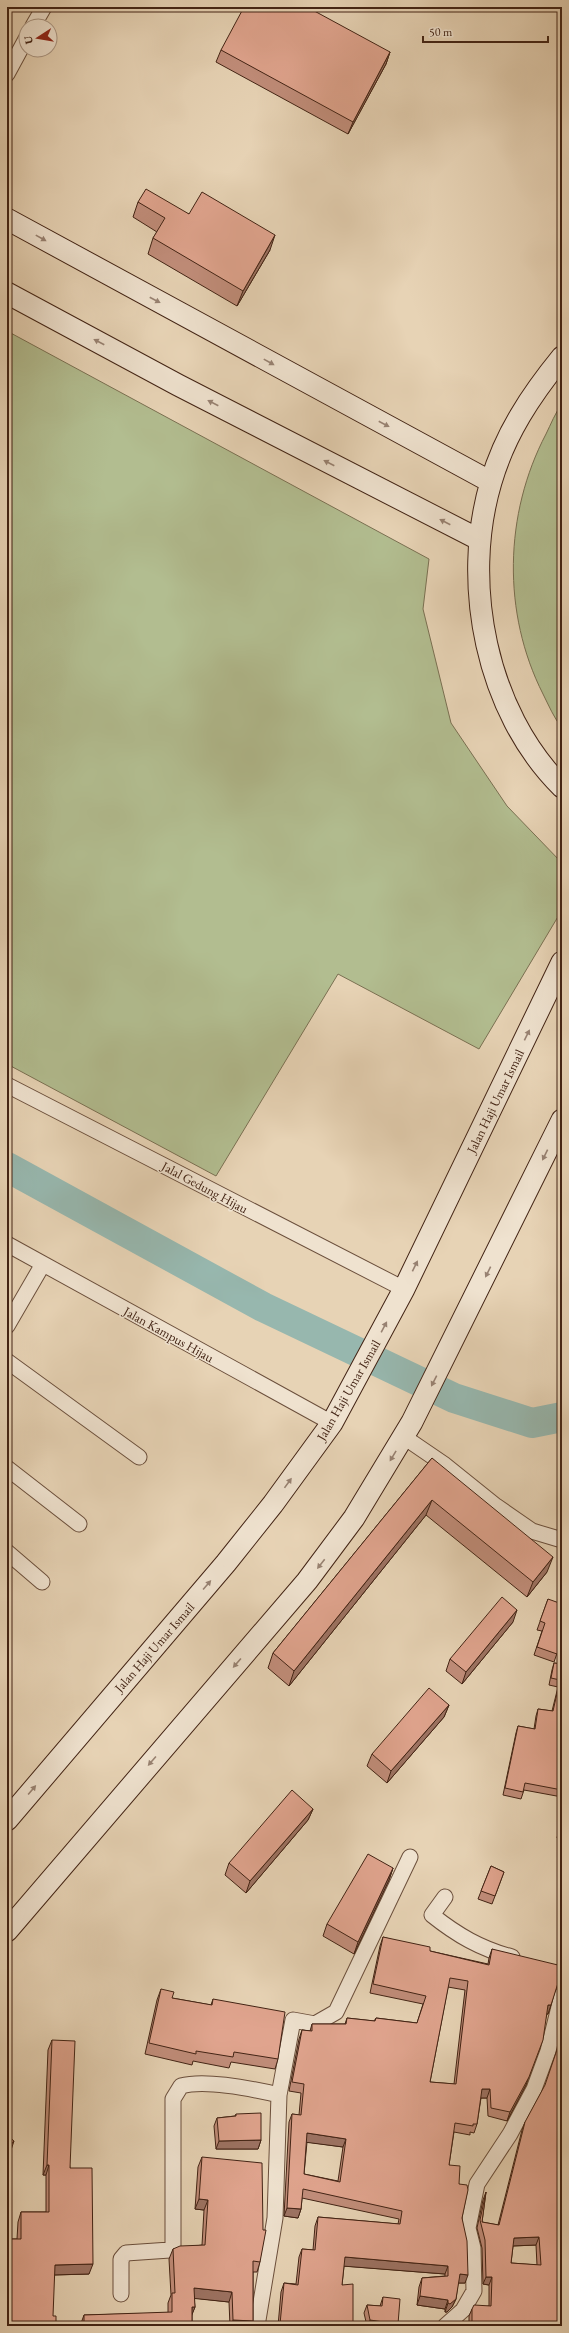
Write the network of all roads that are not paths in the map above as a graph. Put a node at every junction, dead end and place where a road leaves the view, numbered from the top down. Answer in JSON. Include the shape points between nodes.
{"nodes":[{"id":1,"x":44,"y":7,"type":"edge"},
{"id":2,"x":38,"y":18,"type":"edge"},
{"id":3,"x":18,"y":54,"type":"edge"},
{"id":4,"x":7,"y":74,"type":"edge"},
{"id":5,"x":7,"y":219,"type":"edge"},
{"id":6,"x":7,"y":293,"type":"edge"},
{"id":7,"x":562,"y":356,"type":"edge"},
{"id":8,"x":491,"y":482,"type":"junction"},
{"id":9,"x":480,"y":540,"type":"junction"},
{"id":10,"x":562,"y":787,"type":"edge"},
{"id":11,"x":562,"y":962,"type":"edge"},
{"id":12,"x":7,"y":1085,"type":"edge"},
{"id":13,"x":562,"y":1120,"type":"edge"},
{"id":14,"x":7,"y":1244,"type":"edge"},
{"id":15,"x":43,"y":1264,"type":"junction"},
{"id":16,"x":401,"y":1295,"type":"junction"},
{"id":17,"x":7,"y":1326,"type":"edge"},
{"id":18,"x":7,"y":1361,"type":"edge"},
{"id":19,"x":332,"y":1423,"type":"junction"},
{"id":20,"x":408,"y":1430,"type":"junction"},
{"id":21,"x":139,"y":1457,"type":"dead end"},
{"id":22,"x":7,"y":1468,"type":"edge"},
{"id":23,"x":79,"y":1524,"type":"dead end"},
{"id":24,"x":562,"y":1540,"type":"edge"},
{"id":25,"x":7,"y":1552,"type":"edge"},
{"id":26,"x":42,"y":1582,"type":"dead end"},
{"id":27,"x":7,"y":1820,"type":"edge"},
{"id":28,"x":410,"y":1857,"type":"dead end"},
{"id":29,"x":445,"y":1897,"type":"dead end"},
{"id":30,"x":7,"y":1931,"type":"edge"},
{"id":31,"x":525,"y":1959,"type":"edge"},
{"id":32,"x":562,"y":1995,"type":"edge"},
{"id":33,"x":279,"y":2095,"type":"junction"},
{"id":34,"x":121,"y":2294,"type":"dead end"},
{"id":35,"x":257,"y":2326,"type":"edge"},
{"id":36,"x":445,"y":2326,"type":"edge"}],
"edges":[{"from":1,"to":2,"type":"street"},
{"from":3,"to":4,"type":"street"},
{"from":5,"to":8,"type":"main road","one_way":true},
{"from":9,"to":6,"type":"main road","one_way":true,"via":[[178,385]]},
{"from":7,"to":8,"type":"main road","via":[[534,392],[508,435]]},
{"from":8,"to":9,"type":"main road"},
{"from":9,"to":10,"type":"main road","via":[[478,591],[486,642],[501,692],[524,738]]},
{"from":16,"to":11,"type":"main road","name":"Jalan Haji Umar Ismail","one_way":true},
{"from":12,"to":16,"type":"street","name":"Jalal Gedung Hijau"},
{"from":13,"to":20,"type":"main road","one_way":true,"via":[[452,1346]]},
{"from":14,"to":15,"type":"street","name":"Jalan Kampus Hijau"},
{"from":15,"to":17,"type":"street"},
{"from":15,"to":19,"type":"street","name":"Jalan Kampus Hijau"},
{"from":19,"to":16,"type":"main road","name":"Jalan Haji Umar Ismail","one_way":true},
{"from":18,"to":21,"type":"street"},
{"from":27,"to":19,"type":"main road","name":"Jalan Haji Umar Ismail","one_way":true,"via":[[226,1563]]},
{"from":20,"to":24,"type":"street","via":[[444,1465],[532,1531]]},
{"from":20,"to":30,"type":"main road","one_way":true,"via":[[354,1518],[307,1581]]},
{"from":22,"to":23,"type":"street"},
{"from":25,"to":26,"type":"street"},
{"from":28,"to":33,"type":"street","via":[[336,2012],[315,2024],[292,2020]]},
{"from":29,"to":31,"type":"street","via":[[432,1915],[454,1933],[481,1947]]},
{"from":32,"to":36,"type":"street","via":[[548,2051],[534,2089],[510,2134],[477,2184],[468,2228],[473,2248],[474,2291],[463,2310]]},
{"from":33,"to":34,"type":"street","via":[[250,2088],[198,2084],[181,2086],[173,2099],[173,2247],[166,2251],[126,2253],[121,2259]]},
{"from":33,"to":35,"type":"street","via":[[275,2218]]}]}
